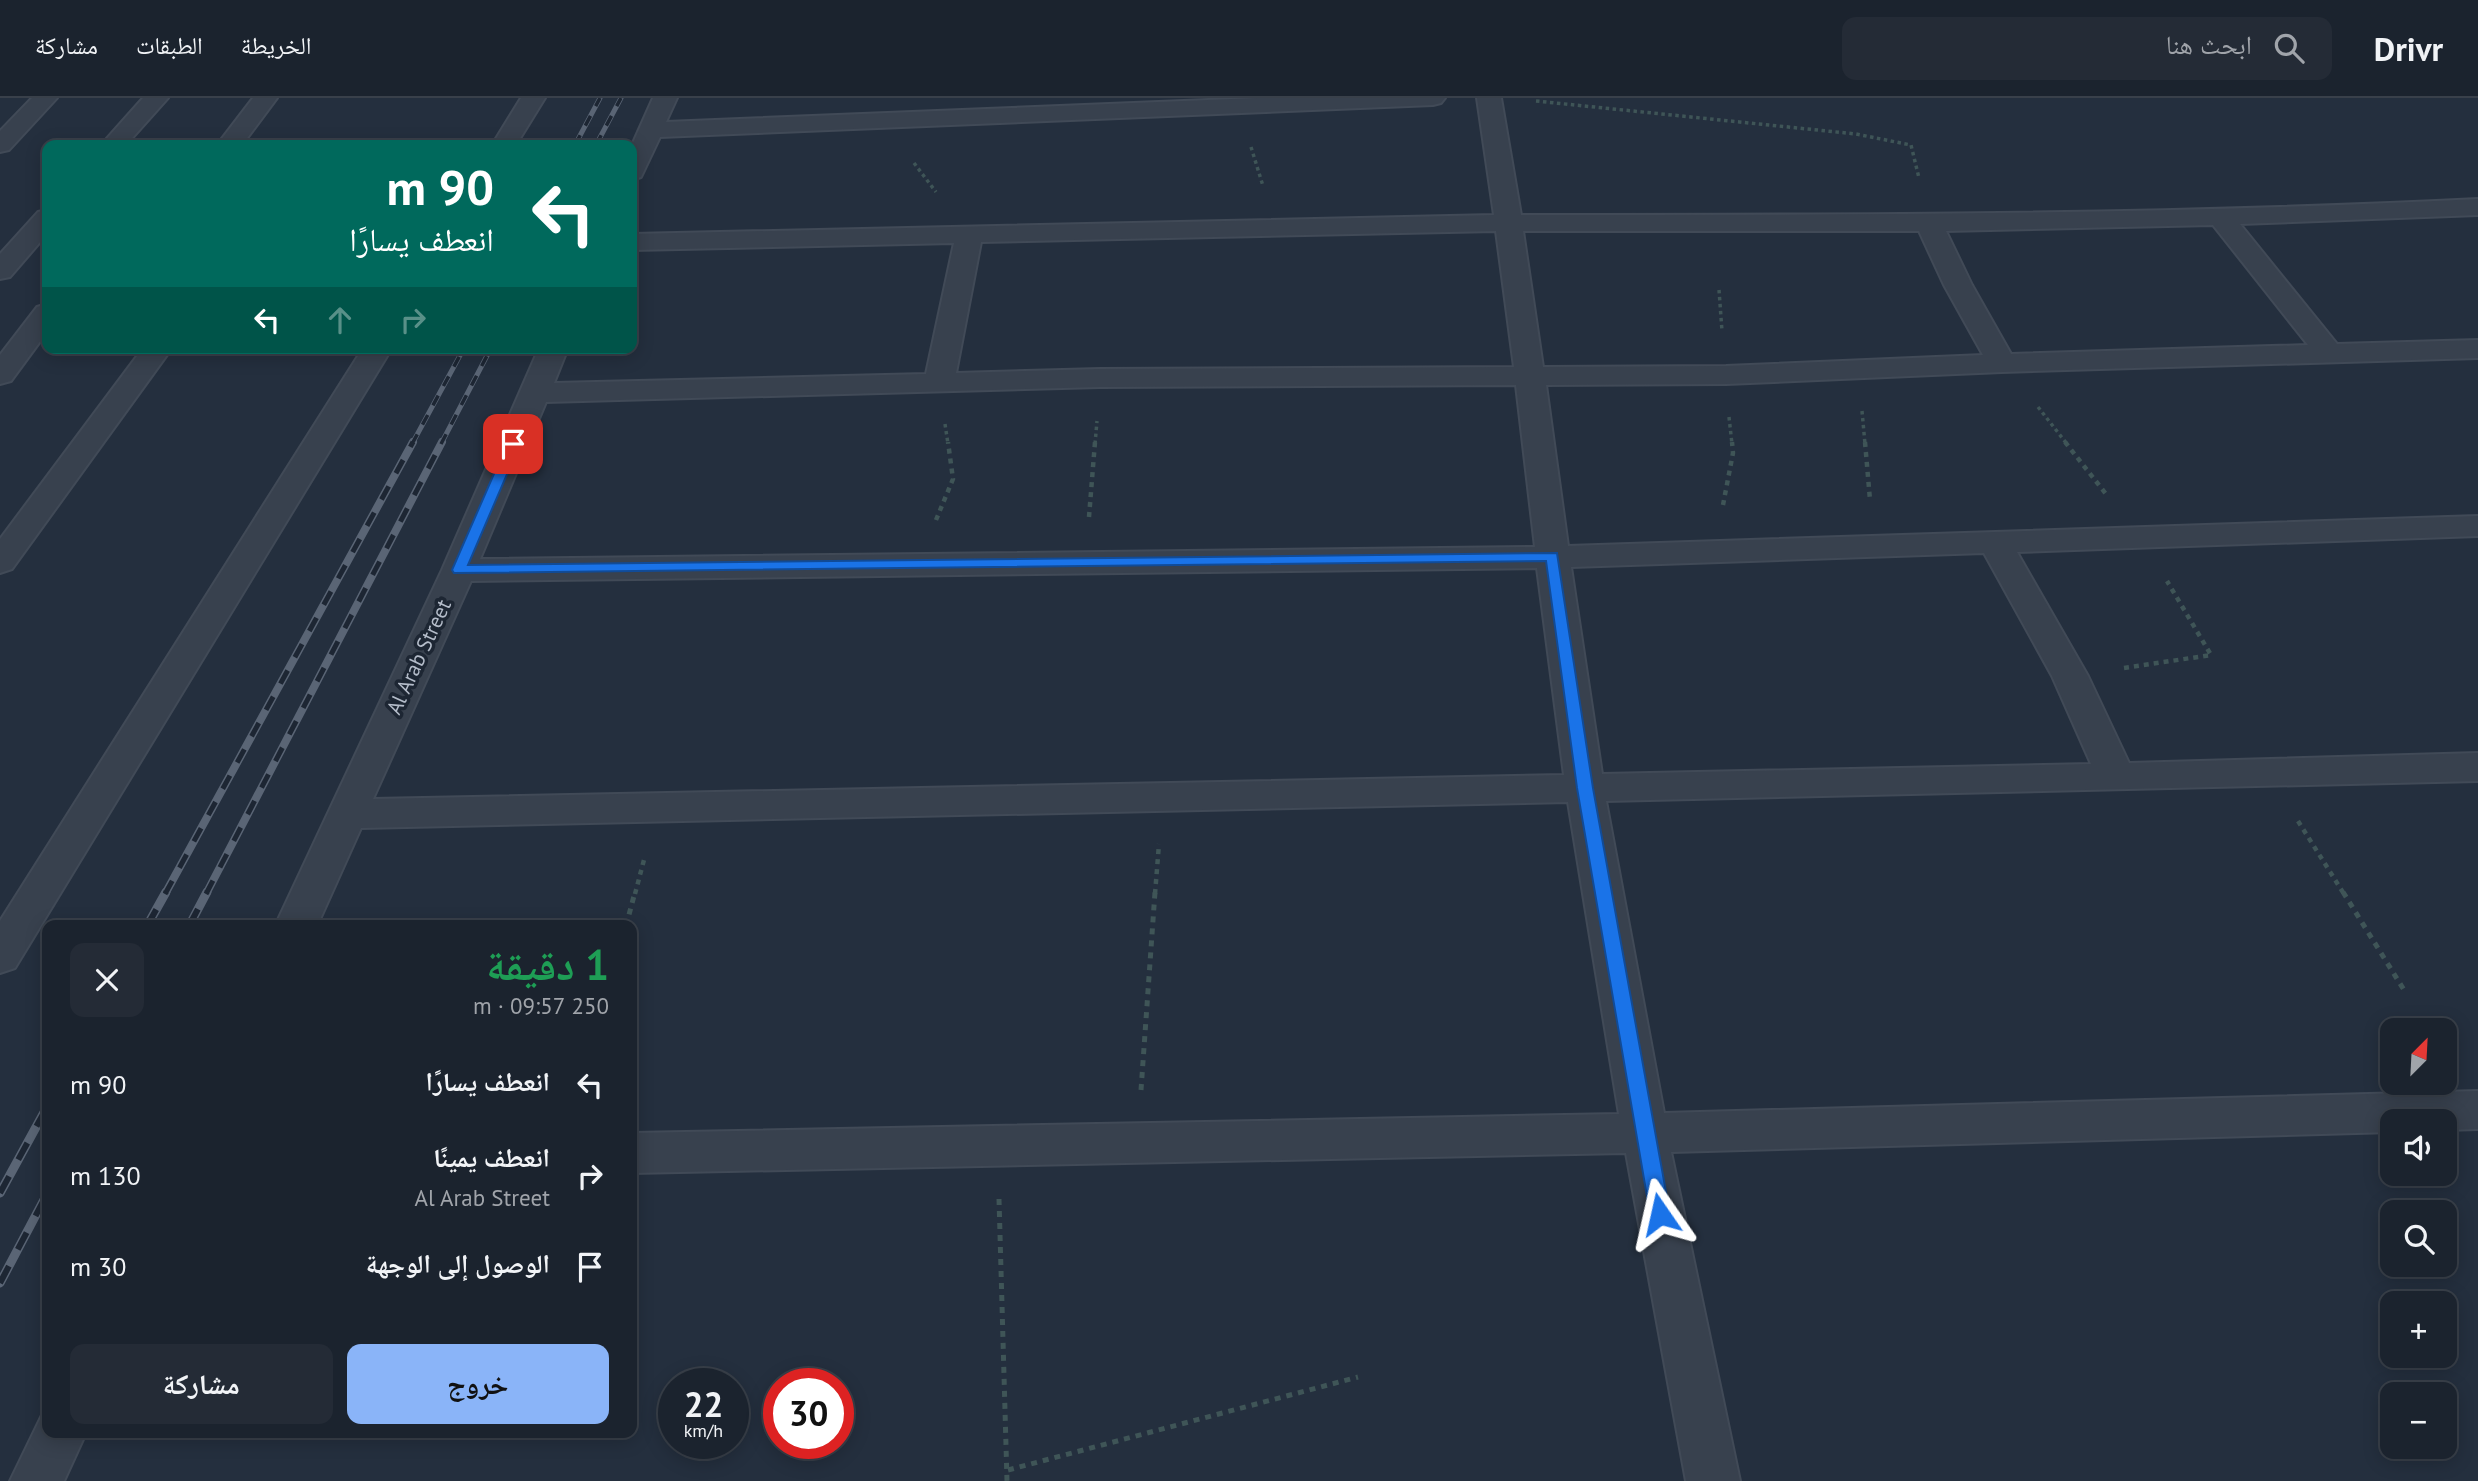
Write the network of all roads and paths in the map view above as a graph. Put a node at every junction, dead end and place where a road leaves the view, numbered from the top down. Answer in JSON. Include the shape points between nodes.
{"nodes":[{"id":1,"x":45,"y":98,"type":"edge"},
{"id":2,"x":156,"y":98,"type":"edge"},
{"id":3,"x":265,"y":98,"type":"edge"},
{"id":4,"x":533,"y":98,"type":"edge"},
{"id":5,"x":664,"y":98,"type":"edge"},
{"id":6,"x":1433,"y":98,"type":"edge"},
{"id":7,"x":1489,"y":98,"type":"edge"},
{"id":8,"x":1534,"y":101,"type":"dead end"},
{"id":9,"x":1238,"y":105,"type":"junction"},
{"id":10,"x":881,"y":120,"type":"junction"},
{"id":11,"x":650,"y":130,"type":"junction"},
{"id":12,"x":118,"y":140,"type":"edge"},
{"id":13,"x":233,"y":140,"type":"edge"},
{"id":14,"x":506,"y":140,"type":"edge"},
{"id":15,"x":0,"y":145,"type":"edge"},
{"id":16,"x":637,"y":161,"type":"edge"},
{"id":17,"x":2478,"y":207,"type":"edge"},
{"id":18,"x":2220,"y":217,"type":"junction"},
{"id":19,"x":1510,"y":223,"type":"junction"},
{"id":20,"x":1929,"y":223,"type":"junction"},
{"id":21,"x":42,"y":224,"type":"edge"},
{"id":22,"x":1275,"y":227,"type":"junction"},
{"id":23,"x":969,"y":234,"type":"junction"},
{"id":24,"x":637,"y":242,"type":"edge"},
{"id":25,"x":0,"y":271,"type":"edge"},
{"id":26,"x":42,"y":320,"type":"edge"},
{"id":27,"x":2478,"y":349,"type":"edge"},
{"id":28,"x":2329,"y":353,"type":"junction"},
{"id":29,"x":154,"y":354,"type":"edge"},
{"id":30,"x":373,"y":354,"type":"edge"},
{"id":31,"x":551,"y":354,"type":"edge"},
{"id":32,"x":2002,"y":363,"type":"junction"},
{"id":33,"x":1858,"y":368,"type":"junction"},
{"id":34,"x":0,"y":375,"type":"edge"},
{"id":35,"x":1530,"y":376,"type":"junction"},
{"id":36,"x":1100,"y":378,"type":"junction"},
{"id":37,"x":939,"y":382,"type":"junction"},
{"id":38,"x":535,"y":393,"type":"junction"},
{"id":39,"x":2478,"y":526,"type":"edge"},
{"id":40,"x":1995,"y":542,"type":"junction"},
{"id":41,"x":1875,"y":546,"type":"junction"},
{"id":42,"x":1552,"y":556,"type":"junction"},
{"id":43,"x":0,"y":562,"type":"edge"},
{"id":44,"x":1086,"y":562,"type":"junction"},
{"id":45,"x":918,"y":564,"type":"junction"},
{"id":46,"x":459,"y":570,"type":"junction"},
{"id":47,"x":2478,"y":766,"type":"edge"},
{"id":48,"x":2268,"y":773,"type":"junction"},
{"id":49,"x":2116,"y":777,"type":"junction"},
{"id":50,"x":1585,"y":788,"type":"junction"},
{"id":51,"x":1163,"y":797,"type":"junction"},
{"id":52,"x":658,"y":808,"type":"junction"},
{"id":53,"x":346,"y":814,"type":"junction"},
{"id":54,"x":299,"y":920,"type":"edge"},
{"id":55,"x":628,"y":920,"type":"edge"},
{"id":56,"x":0,"y":957,"type":"edge"},
{"id":57,"x":2404,"y":990,"type":"dead end"},
{"id":58,"x":2478,"y":1110,"type":"edge"},
{"id":59,"x":1644,"y":1133,"type":"junction"},
{"id":60,"x":1136,"y":1143,"type":"junction"},
{"id":61,"x":997,"y":1146,"type":"junction"},
{"id":62,"x":637,"y":1153,"type":"edge"},
{"id":63,"x":1358,"y":1377,"type":"dead end"},
{"id":64,"x":58,"y":1438,"type":"edge"},
{"id":65,"x":1008,"y":1470,"type":"junction"},
{"id":66,"x":37,"y":1481,"type":"edge"},
{"id":67,"x":1007,"y":1481,"type":"edge"},
{"id":68,"x":1713,"y":1481,"type":"edge"}],
"edges":[{"from":1,"to":15,"type":"street"},
{"from":2,"to":12,"type":"street"},
{"from":3,"to":13,"type":"street"},
{"from":4,"to":14,"type":"street"},
{"from":5,"to":11,"type":"street"},
{"from":6,"to":9,"type":"street"},
{"from":7,"to":19,"type":"street"},
{"from":8,"to":20,"type":"path","via":[[1856,134],[1912,145]]},
{"from":9,"to":10,"type":"street"},
{"from":9,"to":22,"type":"path"},
{"from":10,"to":11,"type":"street"},
{"from":10,"to":23,"type":"path"},
{"from":11,"to":16,"type":"street"},
{"from":17,"to":18,"type":"street"},
{"from":18,"to":20,"type":"street"},
{"from":18,"to":28,"type":"street"},
{"from":19,"to":20,"type":"street"},
{"from":19,"to":22,"type":"street"},
{"from":19,"to":35,"type":"street"},
{"from":20,"to":32,"type":"street"},
{"from":21,"to":25,"type":"street"},
{"from":22,"to":23,"type":"street"},
{"from":23,"to":24,"type":"street"},
{"from":23,"to":37,"type":"street"},
{"from":26,"to":34,"type":"street"},
{"from":27,"to":28,"type":"street"},
{"from":28,"to":32,"type":"street"},
{"from":29,"to":43,"type":"street"},
{"from":30,"to":56,"type":"street"},
{"from":31,"to":38,"type":"street","name":"Al Arab Street"},
{"from":32,"to":33,"type":"street"},
{"from":33,"to":35,"type":"street","via":[[1726,375]]},
{"from":33,"to":41,"type":"path"},
{"from":35,"to":36,"type":"street"},
{"from":35,"to":42,"type":"street"},
{"from":36,"to":37,"type":"street"},
{"from":36,"to":44,"type":"path"},
{"from":37,"to":38,"type":"street"},
{"from":37,"to":45,"type":"path","via":[[953,479]]},
{"from":38,"to":46,"type":"street","name":"Al Arab Street"},
{"from":39,"to":40,"type":"street"},
{"from":40,"to":41,"type":"street"},
{"from":40,"to":49,"type":"street","via":[[2070,676]]},
{"from":41,"to":42,"type":"street"},
{"from":42,"to":44,"type":"street"},
{"from":42,"to":50,"type":"street"},
{"from":44,"to":45,"type":"street"},
{"from":45,"to":46,"type":"street"},
{"from":46,"to":53,"type":"street","name":"Al Arab Street"},
{"from":47,"to":48,"type":"street"},
{"from":48,"to":49,"type":"street"},
{"from":48,"to":57,"type":"path"},
{"from":49,"to":50,"type":"street"},
{"from":50,"to":51,"type":"street"},
{"from":50,"to":59,"type":"street"},
{"from":51,"to":52,"type":"street"},
{"from":51,"to":60,"type":"path"},
{"from":52,"to":53,"type":"street"},
{"from":52,"to":55,"type":"path"},
{"from":53,"to":54,"type":"street","name":"Al Arab Street"},
{"from":58,"to":59,"type":"street"},
{"from":59,"to":60,"type":"street"},
{"from":59,"to":68,"type":"street"},
{"from":60,"to":61,"type":"street"},
{"from":61,"to":62,"type":"street"},
{"from":61,"to":65,"type":"path"},
{"from":63,"to":65,"type":"path"},
{"from":64,"to":66,"type":"street"},
{"from":65,"to":67,"type":"path"}]}
